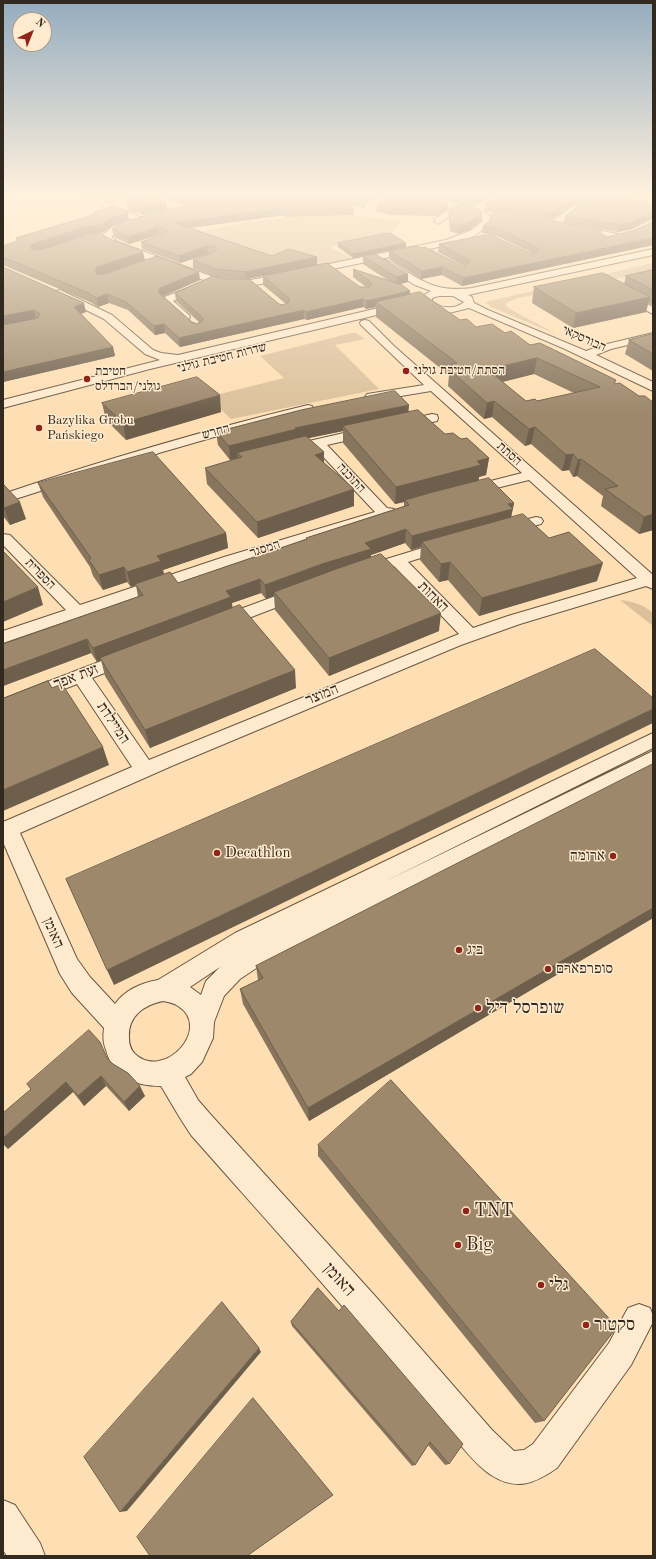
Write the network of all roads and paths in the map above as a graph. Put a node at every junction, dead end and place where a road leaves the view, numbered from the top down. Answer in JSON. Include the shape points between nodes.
{"nodes":[{"id":1,"x":180,"y":268,"type":"edge"},
{"id":2,"x":325,"y":268,"type":"edge"},
{"id":3,"x":330,"y":268,"type":"edge"},
{"id":4,"x":394,"y":268,"type":"edge"},
{"id":5,"x":579,"y":268,"type":"edge"},
{"id":6,"x":613,"y":268,"type":"edge"},
{"id":7,"x":341,"y":276,"type":"edge"},
{"id":8,"x":213,"y":280,"type":"junction"},
{"id":9,"x":252,"y":283,"type":"junction"},
{"id":10,"x":419,"y":283,"type":"junction"},
{"id":11,"x":612,"y":288,"type":"edge"},
{"id":12,"x":49,"y":289,"type":"edge"},
{"id":13,"x":262,"y":292,"type":"edge"},
{"id":14,"x":449,"y":293,"type":"junction"},
{"id":15,"x":427,"y":298,"type":"junction"},
{"id":16,"x":469,"y":303,"type":"junction"},
{"id":17,"x":442,"y":309,"type":"junction"},
{"id":18,"x":454,"y":309,"type":"junction"},
{"id":19,"x":653,"y":311,"type":"edge"},
{"id":20,"x":502,"y":320,"type":"junction"},
{"id":21,"x":192,"y":323,"type":"edge"},
{"id":22,"x":366,"y":323,"type":"junction"},
{"id":23,"x":653,"y":336,"type":"edge"},
{"id":24,"x":149,"y":352,"type":"junction"},
{"id":25,"x":586,"y":355,"type":"junction"},
{"id":26,"x":179,"y":359,"type":"junction"},
{"id":27,"x":139,"y":368,"type":"junction"},
{"id":28,"x":434,"y":387,"type":"junction"},
{"id":29,"x":653,"y":387,"type":"edge"},
{"id":30,"x":355,"y":400,"type":"edge"},
{"id":31,"x":3,"y":404,"type":"edge"},
{"id":32,"x":319,"y":407,"type":"edge"},
{"id":33,"x":3,"y":415,"type":"edge"},
{"id":34,"x":432,"y":418,"type":"dead end"},
{"id":35,"x":318,"y":443,"type":"junction"},
{"id":36,"x":274,"y":454,"type":"edge"},
{"id":37,"x":532,"y":475,"type":"junction"},
{"id":38,"x":454,"y":494,"type":"edge"},
{"id":39,"x":3,"y":499,"type":"edge"},
{"id":40,"x":402,"y":508,"type":"edge"},
{"id":41,"x":384,"y":513,"type":"junction"},
{"id":42,"x":536,"y":521,"type":"dead end"},
{"id":43,"x":491,"y":533,"type":"edge"},
{"id":44,"x":4,"y":539,"type":"edge"},
{"id":45,"x":462,"y":541,"type":"edge"},
{"id":46,"x":397,"y":560,"type":"junction"},
{"id":47,"x":350,"y":575,"type":"edge"},
{"id":48,"x":651,"y":582,"type":"edge"},
{"id":49,"x":314,"y":587,"type":"edge"},
{"id":50,"x":77,"y":612,"type":"junction"},
{"id":51,"x":205,"y":628,"type":"edge"},
{"id":52,"x":470,"y":635,"type":"junction"},
{"id":53,"x":3,"y":637,"type":"edge"},
{"id":54,"x":140,"y":653,"type":"edge"},
{"id":55,"x":80,"y":675,"type":"junction"},
{"id":56,"x":3,"y":706,"type":"edge"},
{"id":57,"x":653,"y":740,"type":"edge"},
{"id":58,"x":653,"y":758,"type":"edge"},
{"id":59,"x":145,"y":770,"type":"junction"},
{"id":60,"x":6,"y":830,"type":"edge"},
{"id":61,"x":163,"y":990,"type":"junction"},
{"id":62,"x":202,"y":1022,"type":"junction"},
{"id":63,"x":117,"y":1024,"type":"junction"},
{"id":64,"x":167,"y":1071,"type":"junction"},
{"id":65,"x":639,"y":1319,"type":"dead end"},
{"id":66,"x":3,"y":1517,"type":"edge"},
{"id":67,"x":27,"y":1556,"type":"edge"}],
"edges":[{"from":1,"to":8,"type":"street"},
{"from":2,"to":9,"type":"street"},
{"from":3,"to":7,"type":"street"},
{"from":4,"to":10,"type":"street","name":"הבורסקאי"},
{"from":5,"to":14,"type":"street"},
{"from":6,"to":16,"type":"street","via":[[482,296]]},
{"from":8,"to":9,"type":"street","via":[[233,284]]},
{"from":8,"to":21,"type":"street","via":[[166,300]]},
{"from":9,"to":13,"type":"street"},
{"from":10,"to":14,"type":"street","name":"הבורסקאי"},
{"from":10,"to":15,"type":"street","via":[[428,292]]},
{"from":11,"to":19,"type":"street"},
{"from":12,"to":24,"type":"street","via":[[108,317]]},
{"from":14,"to":15,"type":"street","name":"שדרות חטיבת גולני","via":[[437,293]]},
{"from":14,"to":16,"type":"street","name":"הבורסקאי","via":[[466,298]]},
{"from":15,"to":17,"type":"street","via":[[429,304]]},
{"from":15,"to":26,"type":"street","name":"שדרות חטיבת גולני"},
{"from":16,"to":18,"type":"street","via":[[465,307]]},
{"from":16,"to":20,"type":"street","name":"הבורסקאי"},
{"from":17,"to":18,"type":"street","name":"שדרות חטיבת גולני"},
{"from":17,"to":22,"type":"street","name":"שדרות חטיבת גולני"},
{"from":18,"to":20,"type":"street","name":"הבורסקאי"},
{"from":20,"to":25,"type":"street","name":"הבורסקאי"},
{"from":22,"to":28,"type":"street","name":"הסתת"},
{"from":22,"to":33,"type":"street","name":"שדרות חטיבת גולני","via":[[132,380]]},
{"from":23,"to":25,"type":"street"},
{"from":24,"to":26,"type":"street"},
{"from":24,"to":27,"type":"street","via":[[148,358]]},
{"from":25,"to":29,"type":"street","name":"הבורסקאי"},
{"from":26,"to":27,"type":"street","name":"שדרות חטיבת גולני"},
{"from":27,"to":31,"type":"street","name":"שדרות חטיבת גולני"},
{"from":28,"to":30,"type":"street"},
{"from":28,"to":37,"type":"street","name":"הסתת"},
{"from":32,"to":39,"type":"street","name":"החרש","via":[[146,451]]},
{"from":34,"to":35,"type":"street"},
{"from":35,"to":36,"type":"street"},
{"from":35,"to":41,"type":"street","name":"התוכנה"},
{"from":37,"to":38,"type":"street"},
{"from":37,"to":48,"type":"street","name":"הסתת"},
{"from":40,"to":41,"type":"street","name":"המסגר"},
{"from":41,"to":50,"type":"street","name":"המסגר","via":[[243,556]]},
{"from":42,"to":43,"type":"street"},
{"from":44,"to":50,"type":"street","name":"הספרית"},
{"from":45,"to":46,"type":"street"},
{"from":46,"to":47,"type":"street"},
{"from":46,"to":52,"type":"street","name":"האחות"},
{"from":48,"to":52,"type":"street","name":"המוצר","via":[[520,618]]},
{"from":49,"to":51,"type":"street"},
{"from":50,"to":53,"type":"street","name":"המסגר"},
{"from":52,"to":59,"type":"street","name":"המוצר"},
{"from":54,"to":55,"type":"street","name":"זעת אפך"},
{"from":55,"to":56,"type":"street","name":"זעת אפך"},
{"from":55,"to":59,"type":"street","name":"המיילדת"},
{"from":57,"to":61,"type":"street","via":[[244,940]]},
{"from":58,"to":62,"type":"street","via":[[250,959],[232,971],[215,989]]},
{"from":59,"to":60,"type":"street","name":"המוצר"},
{"from":60,"to":63,"type":"street","name":"האומן","via":[[68,966],[81,985]]},
{"from":61,"to":62,"type":"street","via":[[178,992],[192,1001]]},
{"from":61,"to":63,"type":"street","via":[[146,994],[132,1002],[120,1016]]},
{"from":62,"to":64,"type":"street","via":[[201,1037],[194,1053],[180,1066]]},
{"from":63,"to":64,"type":"street","via":[[116,1048],[124,1062],[146,1073]]},
{"from":64,"to":65,"type":"street","name":"האומן","via":[[201,1125],[499,1461],[509,1466],[527,1468],[536,1464],[555,1445],[620,1354]]},
{"from":66,"to":67,"type":"street"}]}
